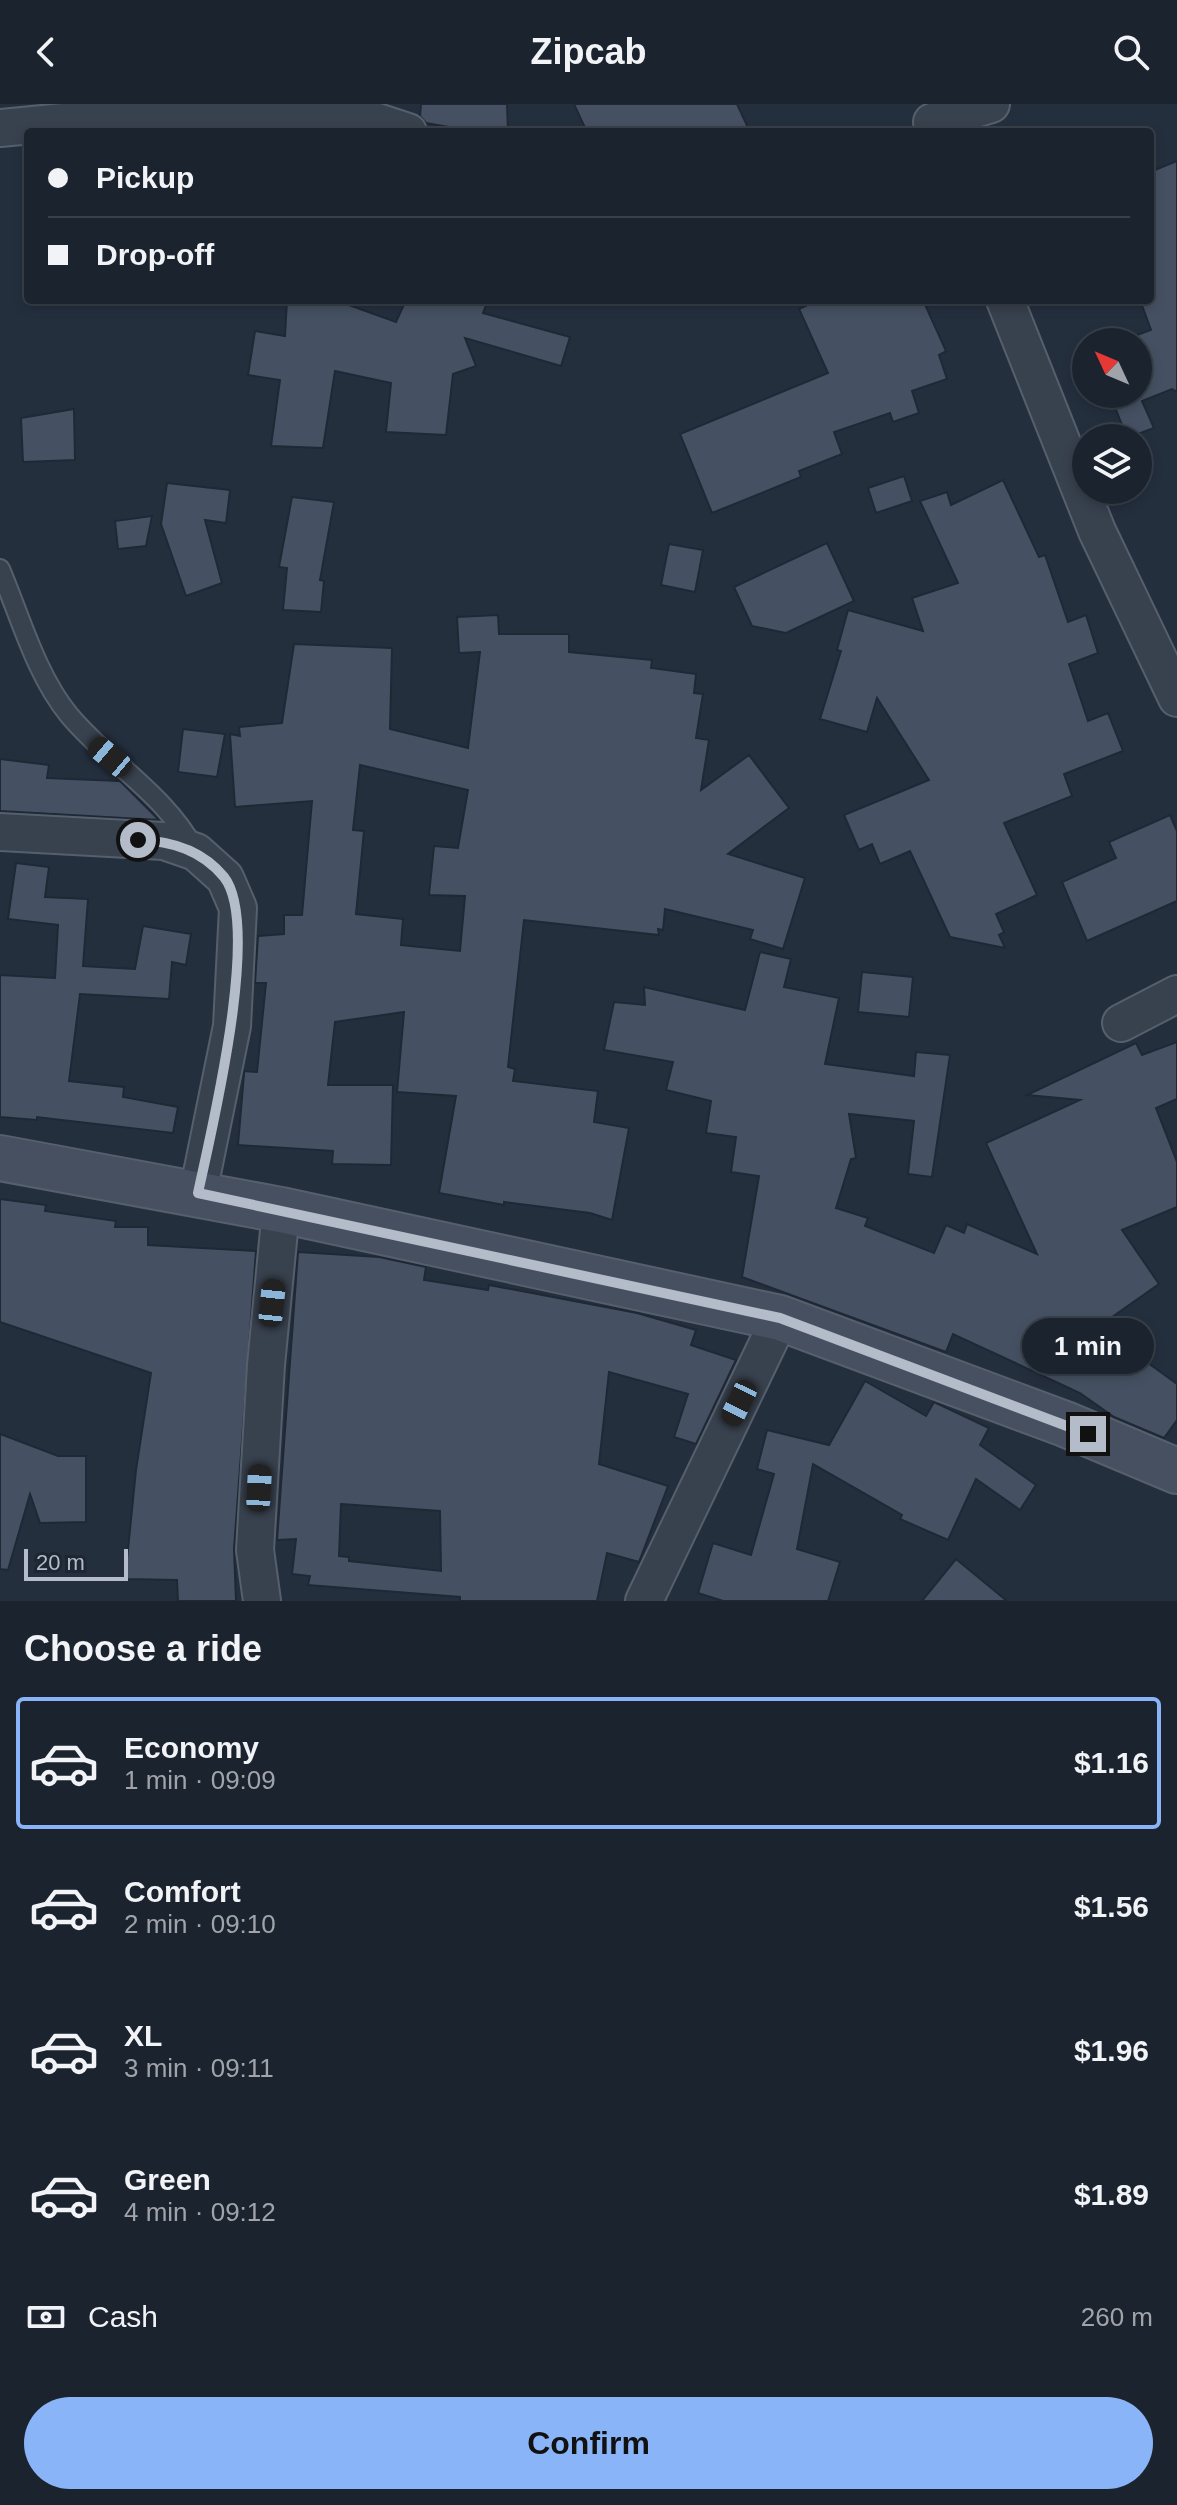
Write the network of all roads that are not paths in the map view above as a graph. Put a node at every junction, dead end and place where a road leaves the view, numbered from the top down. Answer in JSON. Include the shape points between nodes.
{"nodes":[{"id":1,"x":991,"y":104,"type":"edge"},
{"id":2,"x":931,"y":119,"type":"edge"},
{"id":3,"x":0,"y":128,"type":"edge"},
{"id":4,"x":396,"y":128,"type":"edge"},
{"id":5,"x":1007,"y":304,"type":"edge"},
{"id":6,"x":0,"y":569,"type":"edge"},
{"id":7,"x":1177,"y":698,"type":"edge"},
{"id":8,"x":0,"y":832,"type":"edge"},
{"id":9,"x":196,"y":852,"type":"junction"},
{"id":10,"x":1177,"y":994,"type":"edge"},
{"id":11,"x":1121,"y":1023,"type":"dead end"},
{"id":12,"x":0,"y":1158,"type":"edge"},
{"id":13,"x":198,"y":1193,"type":"junction"},
{"id":14,"x":281,"y":1210,"type":"junction"},
{"id":15,"x":780,"y":1318,"type":"junction"},
{"id":16,"x":1170,"y":1461,"type":"edge"},
{"id":17,"x":262,"y":1601,"type":"edge"},
{"id":18,"x":644,"y":1601,"type":"edge"}],
"edges":[{"from":1,"to":2,"type":"street"},
{"from":3,"to":4,"type":"street","via":[[300,109],[356,115]]},
{"from":5,"to":7,"type":"street","via":[[1097,531]]},
{"from":6,"to":9,"type":"lane","via":[[45,676],[66,711],[95,745],[160,800]]},
{"from":8,"to":9,"type":"street","via":[[164,841]]},
{"from":9,"to":13,"type":"street","via":[[225,878],[238,908],[232,1026]]},
{"from":10,"to":11,"type":"street"},
{"from":12,"to":13,"type":"main road"},
{"from":13,"to":14,"type":"main road"},
{"from":14,"to":15,"type":"main road"},
{"from":14,"to":17,"type":"street","via":[[255,1550]]},
{"from":15,"to":16,"type":"main road"},
{"from":15,"to":18,"type":"street"}]}
